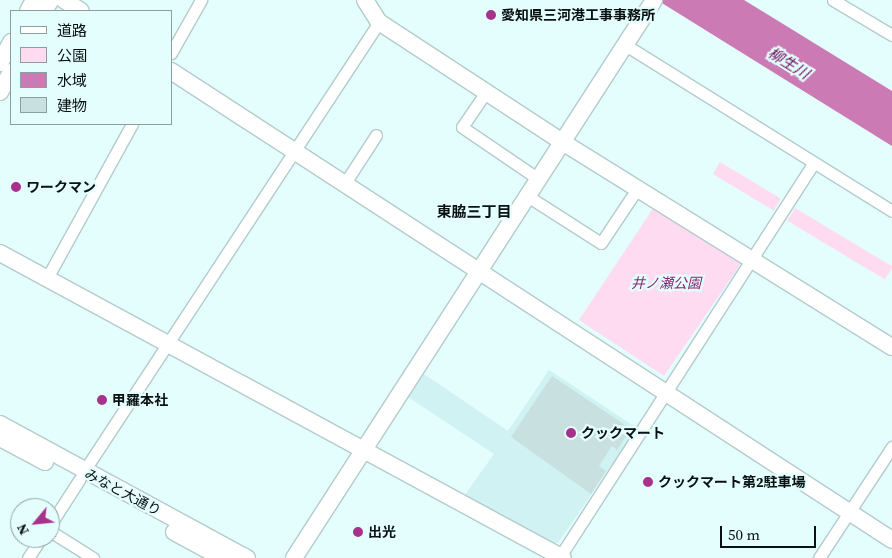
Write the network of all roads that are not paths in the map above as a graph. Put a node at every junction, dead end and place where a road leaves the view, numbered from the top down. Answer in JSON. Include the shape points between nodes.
{"nodes":[{"id":1,"x":64,"y":0,"type":"edge"},
{"id":2,"x":201,"y":0,"type":"edge"},
{"id":3,"x":365,"y":0,"type":"edge"},
{"id":4,"x":832,"y":0,"type":"edge"},
{"id":5,"x":652,"y":4,"type":"edge"},
{"id":6,"x":79,"y":10,"type":"edge"},
{"id":7,"x":379,"y":22,"type":"junction"},
{"id":8,"x":892,"y":35,"type":"edge"},
{"id":9,"x":10,"y":44,"type":"edge"},
{"id":10,"x":627,"y":46,"type":"junction"},
{"id":11,"x":172,"y":51,"type":"edge"},
{"id":12,"x":0,"y":62,"type":"edge"},
{"id":13,"x":172,"y":71,"type":"edge"},
{"id":14,"x":10,"y":74,"type":"edge"},
{"id":15,"x":0,"y":92,"type":"edge"},
{"id":16,"x":486,"y":92,"type":"junction"},
{"id":17,"x":131,"y":125,"type":"edge"},
{"id":18,"x":376,"y":134,"type":"dead end"},
{"id":19,"x":564,"y":143,"type":"junction"},
{"id":20,"x":294,"y":150,"type":"junction"},
{"id":21,"x":814,"y":163,"type":"junction"},
{"id":22,"x":540,"y":180,"type":"junction"},
{"id":23,"x":345,"y":183,"type":"junction"},
{"id":24,"x":638,"y":188,"type":"junction"},
{"id":25,"x":529,"y":197,"type":"junction"},
{"id":26,"x":892,"y":212,"type":"edge"},
{"id":27,"x":0,"y":253,"type":"edge"},
{"id":28,"x":752,"y":260,"type":"junction"},
{"id":29,"x":481,"y":271,"type":"junction"},
{"id":30,"x":47,"y":278,"type":"junction"},
{"id":31,"x":169,"y":344,"type":"junction"},
{"id":32,"x":892,"y":346,"type":"edge"},
{"id":33,"x":666,"y":393,"type":"junction"},
{"id":34,"x":0,"y":424,"type":"edge"},
{"id":35,"x":0,"y":438,"type":"edge"},
{"id":36,"x":892,"y":447,"type":"edge"},
{"id":37,"x":364,"y":449,"type":"junction"},
{"id":38,"x":82,"y":475,"type":"junction"},
{"id":39,"x":60,"y":509,"type":"edge"},
{"id":40,"x":849,"y":512,"type":"junction"},
{"id":41,"x":60,"y":537,"type":"edge"},
{"id":42,"x":892,"y":540,"type":"edge"},
{"id":43,"x":561,"y":557,"type":"edge"},
{"id":44,"x":93,"y":558,"type":"edge"},
{"id":45,"x":222,"y":558,"type":"edge"},
{"id":46,"x":247,"y":558,"type":"edge"},
{"id":47,"x":294,"y":558,"type":"edge"},
{"id":48,"x":820,"y":558,"type":"edge"}],
"edges":[{"from":1,"to":6,"type":"street"},
{"from":2,"to":11,"type":"street"},
{"from":3,"to":7,"type":"street"},
{"from":4,"to":8,"type":"street"},
{"from":5,"to":10,"type":"street"},
{"from":7,"to":16,"type":"street"},
{"from":7,"to":20,"type":"street"},
{"from":9,"to":12,"type":"street"},
{"from":10,"to":19,"type":"street"},
{"from":10,"to":21,"type":"street"},
{"from":13,"to":20,"type":"street"},
{"from":14,"to":15,"type":"street"},
{"from":16,"to":19,"type":"street"},
{"from":16,"to":22,"type":"street","via":[[462,127]]},
{"from":17,"to":30,"type":"street"},
{"from":18,"to":23,"type":"street"},
{"from":19,"to":22,"type":"street"},
{"from":19,"to":24,"type":"street"},
{"from":20,"to":23,"type":"street"},
{"from":20,"to":31,"type":"street"},
{"from":21,"to":26,"type":"street"},
{"from":21,"to":28,"type":"street"},
{"from":22,"to":25,"type":"street"},
{"from":23,"to":29,"type":"street"},
{"from":24,"to":25,"type":"street","via":[[601,243]]},
{"from":24,"to":28,"type":"street"},
{"from":25,"to":29,"type":"street"},
{"from":27,"to":30,"type":"street"},
{"from":28,"to":32,"type":"street"},
{"from":28,"to":33,"type":"street"},
{"from":29,"to":33,"type":"street"},
{"from":29,"to":37,"type":"street"},
{"from":30,"to":31,"type":"street"},
{"from":31,"to":37,"type":"street"},
{"from":31,"to":38,"type":"street"},
{"from":33,"to":40,"type":"street"},
{"from":33,"to":43,"type":"street"},
{"from":34,"to":38,"type":"street","name":"みなと大通り"},
{"from":35,"to":38,"type":"street","name":"みなと大通り"},
{"from":36,"to":40,"type":"street"},
{"from":37,"to":43,"type":"street"},
{"from":37,"to":47,"type":"street"},
{"from":38,"to":39,"type":"street"},
{"from":38,"to":45,"type":"street","name":"みなと大通り"},
{"from":38,"to":46,"type":"street","name":"みなと大通り"},
{"from":40,"to":42,"type":"street"},
{"from":40,"to":48,"type":"street"},
{"from":41,"to":44,"type":"street"}]}
